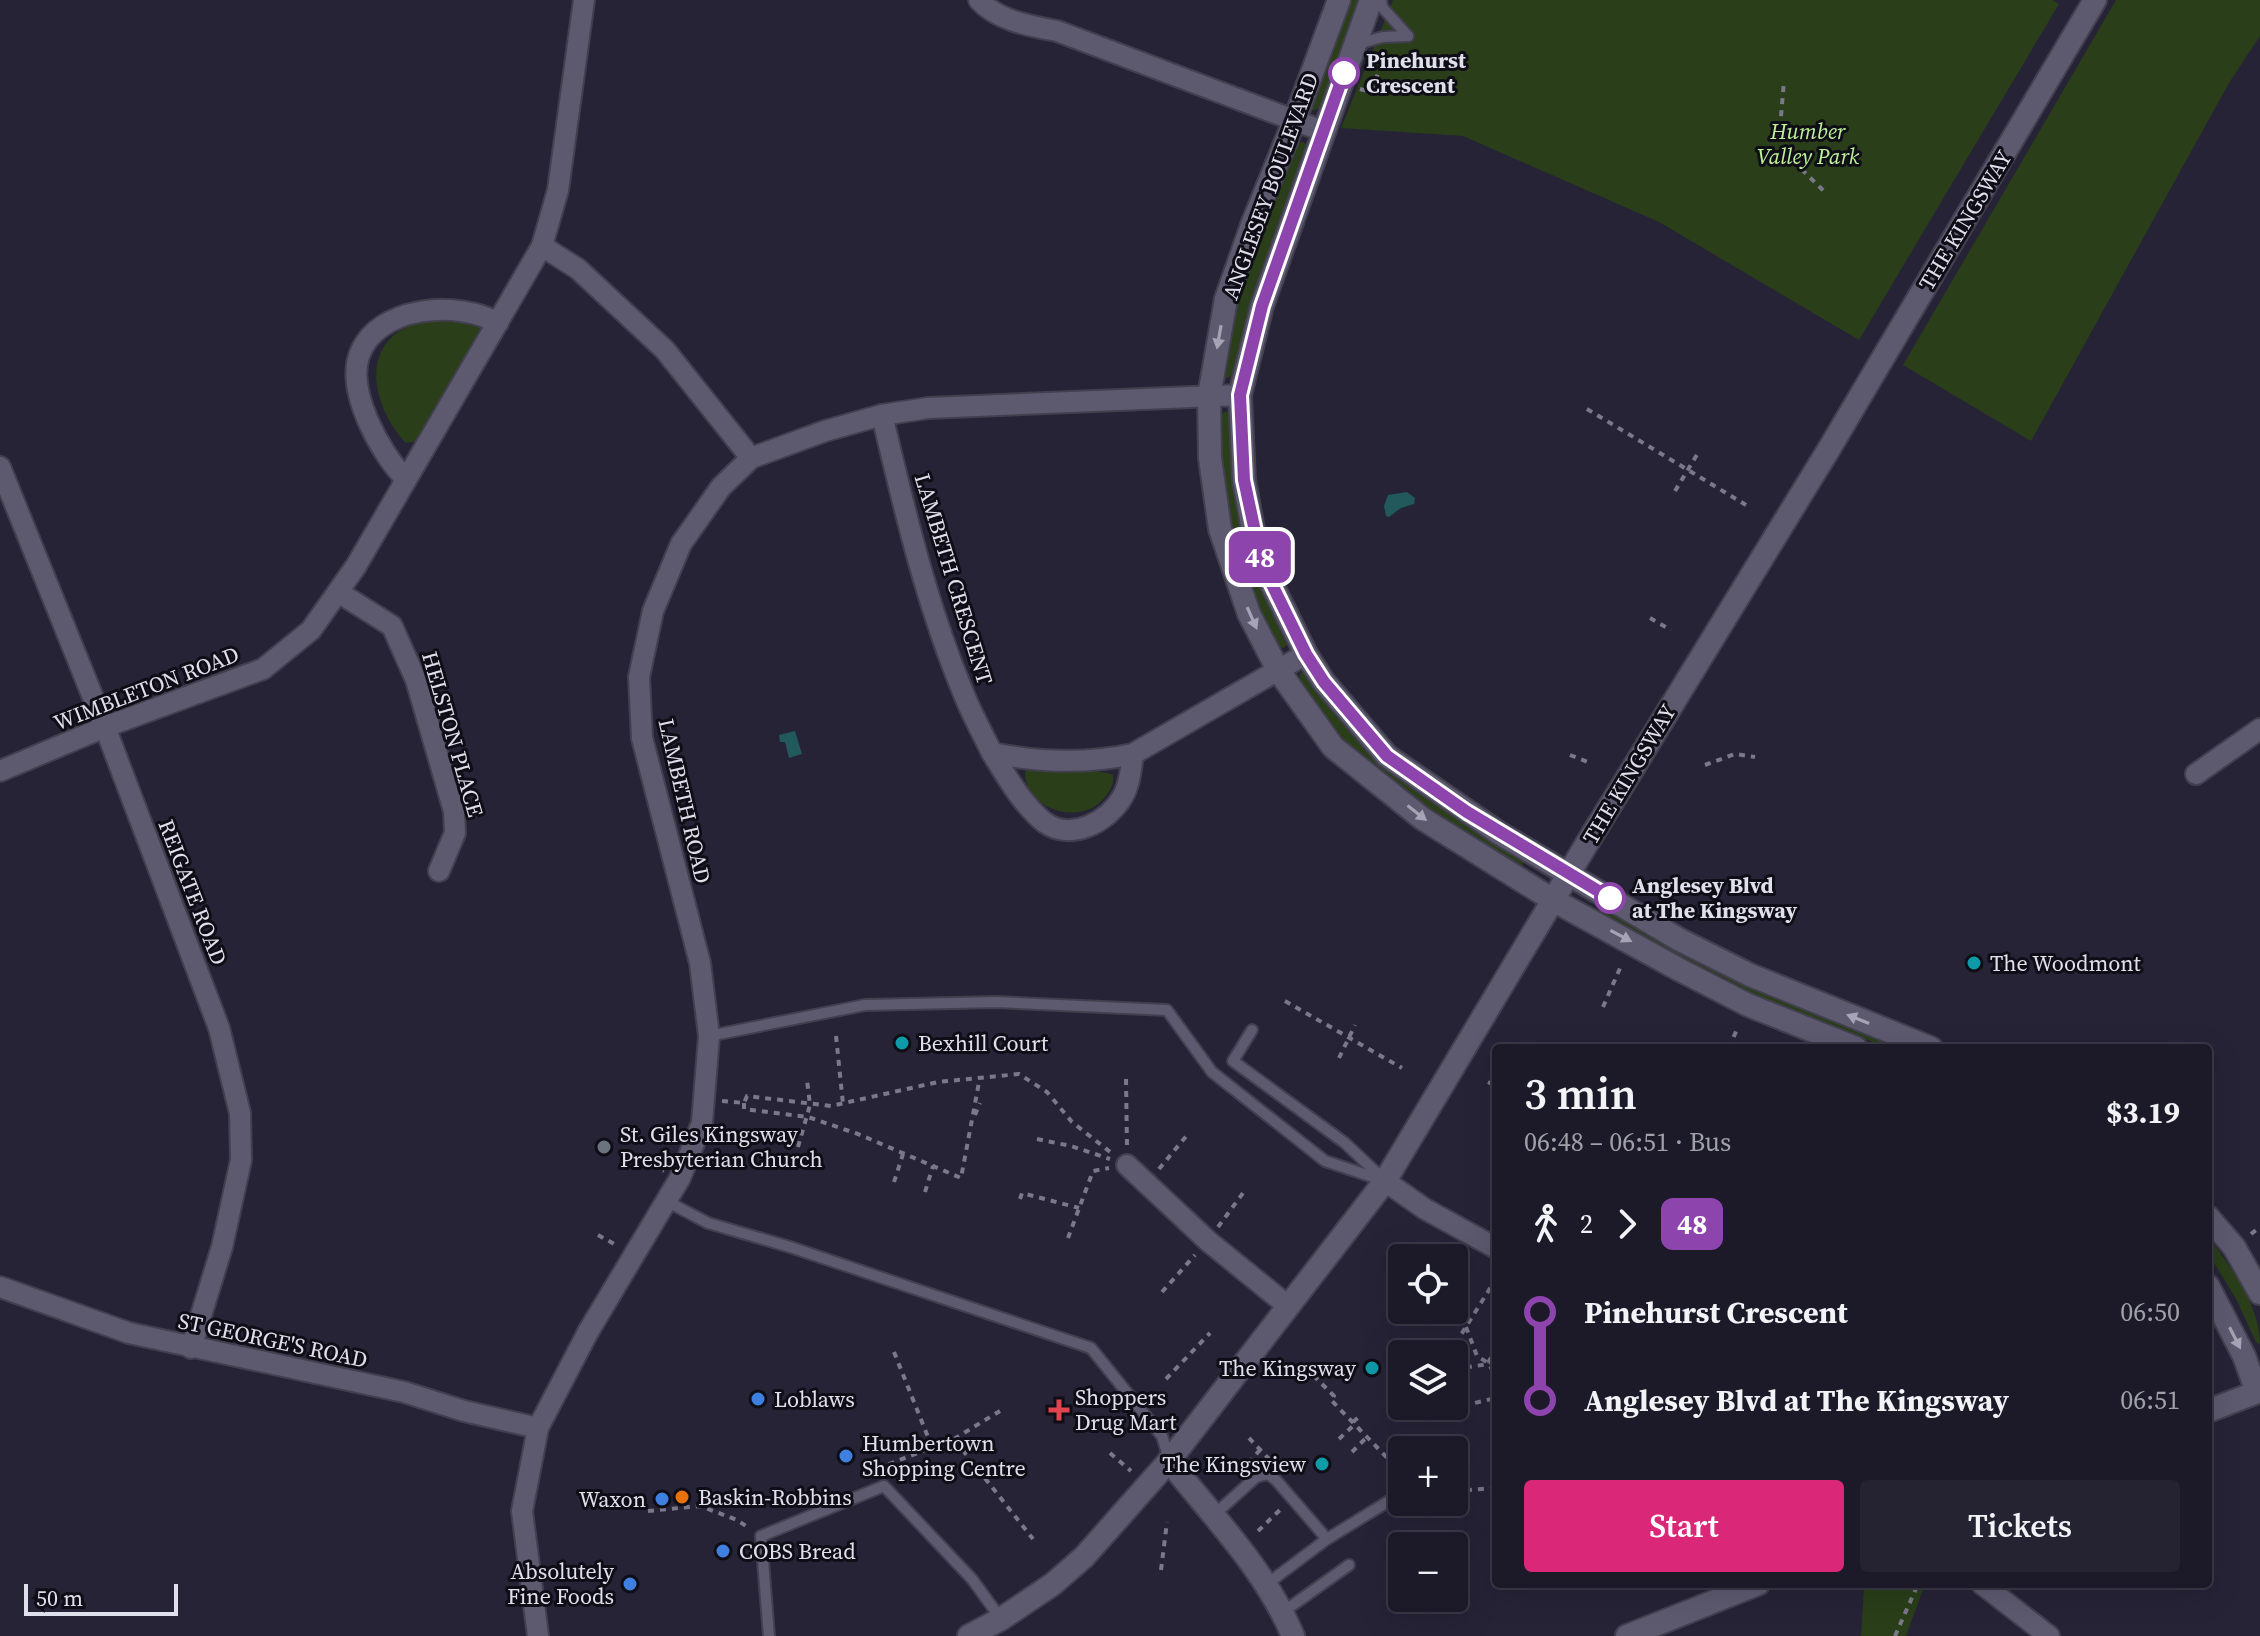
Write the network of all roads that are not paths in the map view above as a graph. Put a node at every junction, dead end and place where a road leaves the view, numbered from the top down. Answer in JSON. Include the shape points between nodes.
{"nodes":[{"id":1,"x":584,"y":0,"type":"edge"},
{"id":2,"x":979,"y":0,"type":"edge"},
{"id":3,"x":1339,"y":0,"type":"edge"},
{"id":4,"x":1371,"y":0,"type":"edge"},
{"id":5,"x":1381,"y":0,"type":"edge"},
{"id":6,"x":2095,"y":0,"type":"edge"},
{"id":7,"x":1355,"y":44,"type":"junction"},
{"id":8,"x":1295,"y":119,"type":"junction"},
{"id":9,"x":1323,"y":131,"type":"junction"},
{"id":10,"x":542,"y":246,"type":"junction"},
{"id":11,"x":498,"y":323,"type":"junction"},
{"id":12,"x":1240,"y":395,"type":"junction"},
{"id":13,"x":1209,"y":396,"type":"junction"},
{"id":14,"x":882,"y":415,"type":"junction"},
{"id":15,"x":751,"y":458,"type":"junction"},
{"id":16,"x":0,"y":467,"type":"edge"},
{"id":17,"x":405,"y":478,"type":"junction"},
{"id":18,"x":338,"y":592,"type":"junction"},
{"id":19,"x":1306,"y":654,"type":"junction"},
{"id":20,"x":1278,"y":670,"type":"junction"},
{"id":21,"x":105,"y":727,"type":"junction"},
{"id":22,"x":2260,"y":729,"type":"edge"},
{"id":23,"x":992,"y":753,"type":"junction"},
{"id":24,"x":1133,"y":754,"type":"junction"},
{"id":25,"x":0,"y":771,"type":"edge"},
{"id":26,"x":2196,"y":774,"type":"dead end"},
{"id":27,"x":439,"y":871,"type":"dead end"},
{"id":28,"x":1569,"y":873,"type":"junction"},
{"id":29,"x":1553,"y":900,"type":"junction"},
{"id":30,"x":1252,"y":1030,"type":"dead end"},
{"id":31,"x":709,"y":1036,"type":"junction"},
{"id":32,"x":1846,"y":1044,"type":"edge"},
{"id":33,"x":1921,"y":1044,"type":"edge"},
{"id":34,"x":1127,"y":1165,"type":"road end"},
{"id":35,"x":1385,"y":1181,"type":"junction"},
{"id":36,"x":668,"y":1202,"type":"junction"},
{"id":37,"x":2212,"y":1222,"type":"edge"},
{"id":38,"x":1492,"y":1246,"type":"edge"},
{"id":39,"x":0,"y":1287,"type":"edge"},
{"id":40,"x":2260,"y":1293,"type":"edge"},
{"id":41,"x":2212,"y":1294,"type":"edge"},
{"id":42,"x":1288,"y":1306,"type":"junction"},
{"id":43,"x":191,"y":1348,"type":"junction"},
{"id":44,"x":2258,"y":1391,"type":"edge"},
{"id":45,"x":2212,"y":1409,"type":"edge"},
{"id":46,"x":538,"y":1428,"type":"junction"},
{"id":47,"x":1169,"y":1461,"type":"junction"},
{"id":48,"x":1388,"y":1502,"type":"edge"},
{"id":49,"x":1213,"y":1515,"type":"junction"},
{"id":50,"x":1327,"y":1539,"type":"junction"},
{"id":51,"x":1349,"y":1565,"type":"dead end"},
{"id":52,"x":1267,"y":1584,"type":"junction"},
{"id":53,"x":1748,"y":1588,"type":"edge"},
{"id":54,"x":1987,"y":1588,"type":"edge"},
{"id":55,"x":1283,"y":1612,"type":"junction"},
{"id":56,"x":1001,"y":1619,"type":"junction"},
{"id":57,"x":538,"y":1636,"type":"edge"},
{"id":58,"x":769,"y":1636,"type":"edge"},
{"id":59,"x":969,"y":1636,"type":"edge"},
{"id":60,"x":1293,"y":1636,"type":"edge"},
{"id":61,"x":1627,"y":1636,"type":"edge"},
{"id":62,"x":2049,"y":1636,"type":"edge"}],
"edges":[{"from":1,"to":10,"type":"street","name":"WIMBLETON ROAD","via":[[558,190]]},
{"from":2,"to":8,"type":"street","via":[[1007,18],[1057,31]]},
{"from":3,"to":8,"type":"street","name":"ANGLESEY BOULEVARD"},
{"from":4,"to":7,"type":"street","name":"ANGLESEY BOULEVARD"},
{"from":5,"to":7,"type":"lane","via":[[1408,36]]},
{"from":6,"to":28,"type":"street","name":"THE KINGSWAY","via":[[1837,436]]},
{"from":7,"to":9,"type":"street","name":"ANGLESEY BOULEVARD"},
{"from":8,"to":9,"type":"street"},
{"from":8,"to":13,"type":"street","name":"ANGLESEY BOULEVARD","one_way":true,"via":[[1226,299]]},
{"from":9,"to":12,"type":"street","name":"ANGLESEY BOULEVARD","via":[[1262,306]]},
{"from":10,"to":11,"type":"street","name":"WIMBLETON ROAD"},
{"from":10,"to":15,"type":"street","via":[[578,269],[665,350]]},
{"from":11,"to":17,"type":"street","name":"WIMBLETON ROAD"},
{"from":11,"to":17,"type":"street","via":[[468,310],[425,310],[384,326],[361,351],[356,371],[361,401],[378,441]]},
{"from":12,"to":13,"type":"street","name":"LAMBETH ROAD"},
{"from":12,"to":19,"type":"street","name":"ANGLESEY BOULEVARD","via":[[1244,480],[1254,535],[1262,564]]},
{"from":13,"to":14,"type":"street","name":"LAMBETH ROAD","via":[[928,408]]},
{"from":13,"to":20,"type":"street","name":"ANGLESEY BOULEVARD","one_way":true,"via":[[1210,458],[1220,529],[1249,614]]},
{"from":14,"to":15,"type":"street","name":"LAMBETH ROAD"},
{"from":14,"to":23,"type":"street","name":"LAMBETH CRESCENT","via":[[942,635]]},
{"from":15,"to":31,"type":"street","name":"LAMBETH ROAD","via":[[721,487],[681,544],[653,611],[639,677],[642,738],[700,963]]},
{"from":16,"to":21,"type":"street","name":"REIGATE ROAD"},
{"from":17,"to":18,"type":"street","name":"WIMBLETON ROAD"},
{"from":18,"to":21,"type":"street","name":"WIMBLETON ROAD","via":[[311,630],[263,669]]},
{"from":18,"to":27,"type":"street","name":"HELSTON PLACE","via":[[392,626],[416,680],[454,811],[455,833]]},
{"from":19,"to":20,"type":"street"},
{"from":19,"to":28,"type":"street","name":"ANGLESEY BOULEVARD","via":[[1387,756]]},
{"from":20,"to":24,"type":"street"},
{"from":20,"to":29,"type":"street","name":"ANGLESEY BOULEVARD","one_way":true,"via":[[1333,747],[1423,819]]},
{"from":21,"to":25,"type":"street","name":"WIMBLETON ROAD"},
{"from":21,"to":43,"type":"street","name":"REIGATE ROAD","via":[[219,1028],[240,1113],[241,1160]]},
{"from":22,"to":26,"type":"street"},
{"from":23,"to":24,"type":"street","via":[[1106,760]]},
{"from":23,"to":24,"type":"street","name":"LAMBETH CRESCENT","via":[[1031,810],[1048,824],[1079,830],[1097,823],[1124,795]]},
{"from":28,"to":29,"type":"street","name":"THE KINGSWAY"},
{"from":33,"to":28,"type":"street","name":"ANGLESEY BOULEVARD","one_way":true,"via":[[1750,975]]},
{"from":29,"to":32,"type":"street","name":"ANGLESEY BOULEVARD","one_way":true,"via":[[1748,1005]]},
{"from":29,"to":35,"type":"street","name":"THE KINGSWAY"},
{"from":30,"to":35,"type":"lane","via":[[1233,1061],[1345,1143]]},
{"from":31,"to":35,"type":"lane","via":[[865,1005],[997,1002],[1167,1010],[1212,1072],[1325,1161]]},
{"from":31,"to":36,"type":"street","name":"LAMBETH ROAD","via":[[702,1123]]},
{"from":34,"to":42,"type":"street"},
{"from":35,"to":38,"type":"street"},
{"from":35,"to":42,"type":"street","name":"THE KINGSWAY"},
{"from":36,"to":46,"type":"street","name":"LAMBETH ROAD","via":[[588,1332]]},
{"from":36,"to":47,"type":"lane","via":[[708,1223],[1091,1348],[1162,1436]]},
{"from":37,"to":40,"type":"street","via":[[2234,1247]]},
{"from":39,"to":43,"type":"street","name":"ST GEORGE'S ROAD","via":[[129,1333]]},
{"from":41,"to":44,"type":"street","one_way":true},
{"from":42,"to":47,"type":"street","name":"THE KINGSWAY"},
{"from":43,"to":46,"type":"street","name":"ST GEORGE'S ROAD","via":[[404,1392]]},
{"from":44,"to":45,"type":"street"},
{"from":46,"to":57,"type":"street","name":"LAMBETH ROAD","via":[[522,1511]]},
{"from":47,"to":49,"type":"street"},
{"from":47,"to":56,"type":"street","name":"THE KINGSWAY","via":[[1084,1557]]},
{"from":48,"to":50,"type":"lane"},
{"from":49,"to":50,"type":"lane","via":[[1256,1477],[1268,1474]]},
{"from":49,"to":52,"type":"street"},
{"from":50,"to":52,"type":"lane"},
{"from":51,"to":55,"type":"lane"},
{"from":52,"to":55,"type":"street"},
{"from":53,"to":61,"type":"street"},
{"from":54,"to":62,"type":"street"},
{"from":55,"to":60,"type":"street"},
{"from":56,"to":58,"type":"lane","via":[[972,1579],[884,1486],[761,1536]]},
{"from":56,"to":59,"type":"street","name":"THE KINGSWAY"}]}
